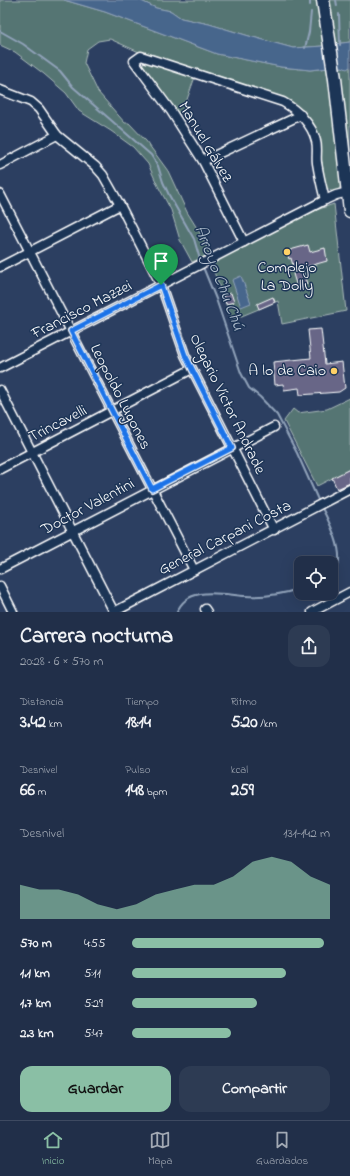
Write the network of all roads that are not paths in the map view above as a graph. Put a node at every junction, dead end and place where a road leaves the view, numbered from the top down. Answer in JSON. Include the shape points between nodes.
{"nodes":[{"id":1,"x":323,"y":0,"type":"edge"},
{"id":2,"x":0,"y":90,"type":"edge"},
{"id":3,"x":301,"y":115,"type":"junction"},
{"id":4,"x":57,"y":135,"type":"junction"},
{"id":5,"x":203,"y":162,"type":"junction"},
{"id":6,"x":0,"y":165,"type":"edge"},
{"id":7,"x":348,"y":192,"type":"junction"},
{"id":8,"x":0,"y":194,"type":"edge"},
{"id":9,"x":325,"y":200,"type":"junction"},
{"id":10,"x":120,"y":206,"type":"junction"},
{"id":11,"x":350,"y":211,"type":"edge"},
{"id":12,"x":244,"y":242,"type":"junction"},
{"id":13,"x":30,"y":252,"type":"junction"},
{"id":14,"x":0,"y":267,"type":"edge"},
{"id":15,"x":161,"y":285,"type":"junction"},
{"id":16,"x":71,"y":331,"type":"junction"},
{"id":17,"x":0,"y":368,"type":"edge"},
{"id":18,"x":192,"y":369,"type":"junction"},
{"id":19,"x":0,"y":390,"type":"edge"},
{"id":20,"x":112,"y":412,"type":"junction"},
{"id":21,"x":274,"y":427,"type":"dead end"},
{"id":22,"x":232,"y":448,"type":"junction"},
{"id":23,"x":32,"y":453,"type":"junction"},
{"id":24,"x":0,"y":469,"type":"edge"},
{"id":25,"x":152,"y":489,"type":"junction"},
{"id":26,"x":350,"y":489,"type":"edge"},
{"id":27,"x":274,"y":530,"type":"junction"},
{"id":28,"x":73,"y":532,"type":"junction"},
{"id":29,"x":0,"y":569,"type":"edge"},
{"id":30,"x":194,"y":570,"type":"junction"},
{"id":31,"x":0,"y":586,"type":"edge"},
{"id":32,"x":350,"y":592,"type":"edge"},
{"id":33,"x":13,"y":612,"type":"edge"},
{"id":34,"x":114,"y":612,"type":"edge"},
{"id":35,"x":312,"y":612,"type":"edge"}],
"edges":[{"from":1,"to":7,"type":"highway"},
{"from":2,"to":4,"type":"street","name":"Olegario Víctor Andrade","via":[[32,102]]},
{"from":3,"to":5,"type":"street"},
{"from":3,"to":5,"type":"street","name":"Manuel Gálvez","via":[[282,102],[141,56],[134,61],[171,111]]},
{"from":3,"to":9,"type":"street","via":[[316,142],[317,162]]},
{"from":4,"to":6,"type":"street"},
{"from":4,"to":10,"type":"street","name":"Olegario Víctor Andrade","via":[[95,166]]},
{"from":5,"to":12,"type":"street","name":"Manuel Gálvez"},
{"from":7,"to":9,"type":"street","name":"Francisco Mazzei"},
{"from":7,"to":11,"type":"highway"},
{"from":8,"to":13,"type":"street","name":"Leopoldo Lugones"},
{"from":9,"to":12,"type":"street","name":"Francisco Mazzei"},
{"from":10,"to":13,"type":"street"},
{"from":10,"to":15,"type":"street","name":"Olegario Víctor Andrade"},
{"from":12,"to":15,"type":"street","name":"Francisco Mazzei"},
{"from":13,"to":14,"type":"street"},
{"from":13,"to":16,"type":"street","name":"Leopoldo Lugones"},
{"from":15,"to":16,"type":"street","name":"Francisco Mazzei"},
{"from":15,"to":18,"type":"street","name":"Olegario Víctor Andrade"},
{"from":16,"to":17,"type":"street","name":"Francisco Mazzei"},
{"from":16,"to":20,"type":"street","name":"Leopoldo Lugones"},
{"from":18,"to":20,"type":"street","name":"Trincavelli"},
{"from":18,"to":22,"type":"street","name":"Olegario Víctor Andrade"},
{"from":19,"to":23,"type":"street"},
{"from":20,"to":23,"type":"street","name":"Trincavelli"},
{"from":20,"to":25,"type":"street","name":"Leopoldo Lugones"},
{"from":21,"to":22,"type":"street","name":"Doctor Valentini"},
{"from":22,"to":25,"type":"street","name":"Doctor Valentini"},
{"from":22,"to":27,"type":"street","name":"Olegario Víctor Andrade"},
{"from":23,"to":24,"type":"street","name":"Trincavelli"},
{"from":23,"to":28,"type":"street"},
{"from":25,"to":28,"type":"street","name":"Doctor Valentini"},
{"from":25,"to":30,"type":"street","name":"Leopoldo Lugones"},
{"from":26,"to":27,"type":"street","name":"General Carpani Costa"},
{"from":27,"to":30,"type":"street","name":"General Carpani Costa"},
{"from":28,"to":29,"type":"street","name":"Doctor Valentini"},
{"from":28,"to":34,"type":"street"},
{"from":30,"to":34,"type":"street","name":"General Carpani Costa"},
{"from":31,"to":33,"type":"street"},
{"from":32,"to":35,"type":"street"}]}
